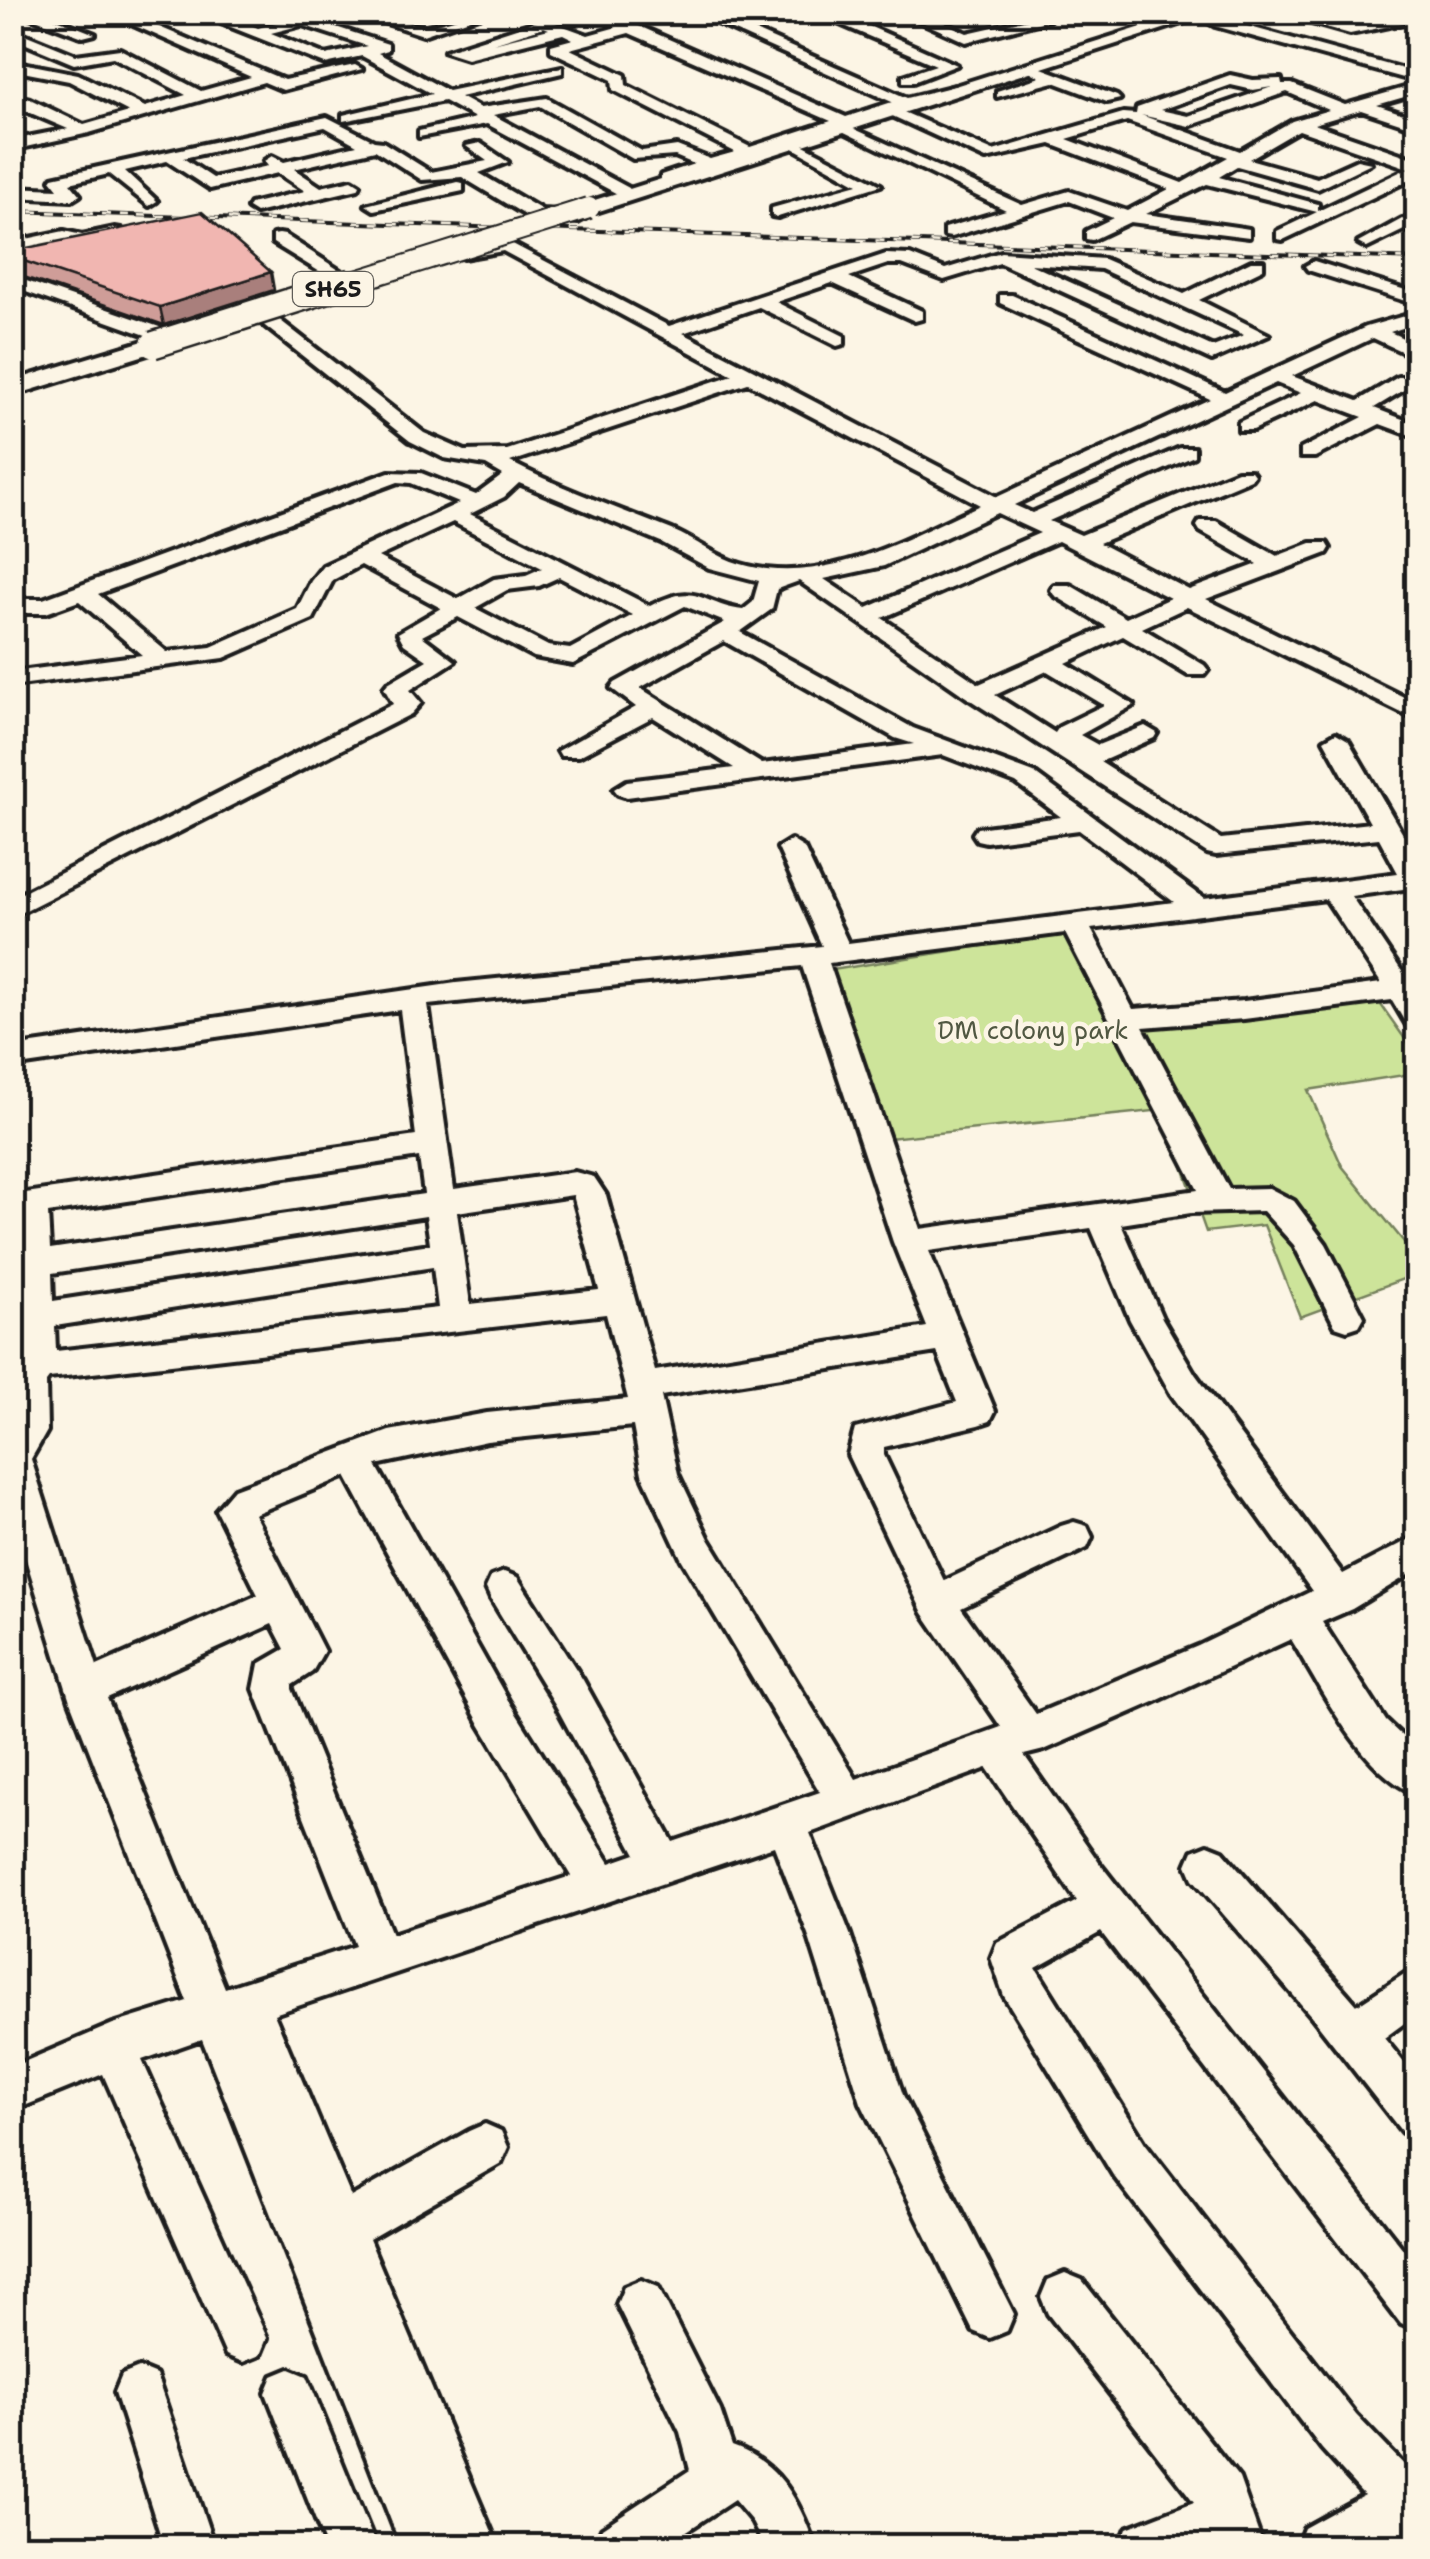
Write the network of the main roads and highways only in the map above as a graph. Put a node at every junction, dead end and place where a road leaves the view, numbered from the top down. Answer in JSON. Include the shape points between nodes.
{"nodes":[{"id":1,"x":1201,"y":13,"type":"edge"},
{"id":2,"x":946,"y":92,"type":"junction"},
{"id":3,"x":12,"y":389,"type":"edge"}],
"edges":[{"from":1,"to":2,"type":"main road","number":"SH65"},
{"from":1,"to":2,"type":"main road","number":"SH65"},
{"from":2,"to":3,"type":"main road","number":"SH65","bridge":true}]}
